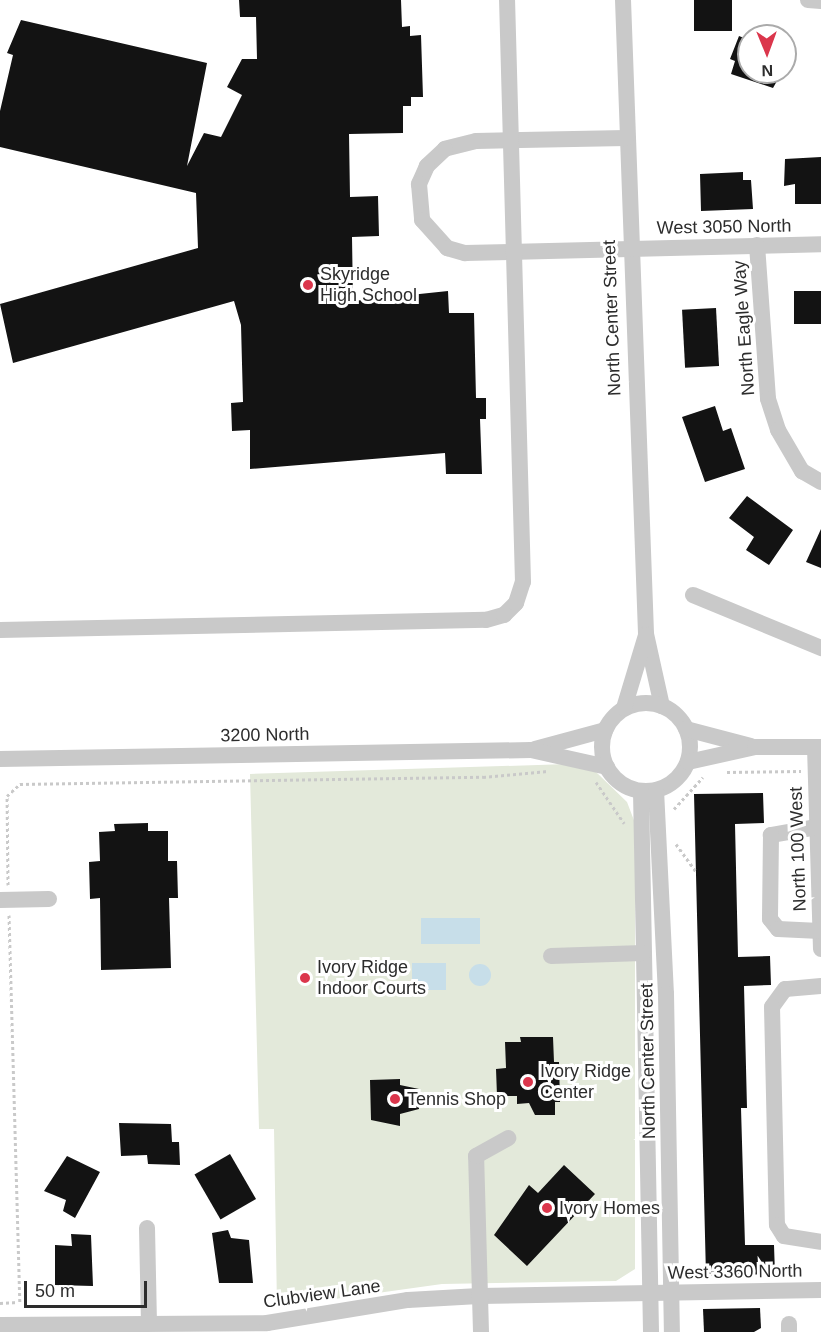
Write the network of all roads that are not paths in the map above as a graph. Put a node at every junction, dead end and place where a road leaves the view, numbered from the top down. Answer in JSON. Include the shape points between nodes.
{"nodes":[{"id":1,"x":507,"y":0,"type":"edge"},
{"id":2,"x":623,"y":0,"type":"edge"},
{"id":3,"x":808,"y":0,"type":"edge"},
{"id":4,"x":821,"y":1,"type":"edge"},
{"id":5,"x":626,"y":138,"type":"junction"},
{"id":6,"x":511,"y":140,"type":"junction"},
{"id":7,"x":821,"y":244,"type":"edge"},
{"id":8,"x":757,"y":245,"type":"junction"},
{"id":9,"x":628,"y":248,"type":"junction"},
{"id":10,"x":514,"y":252,"type":"junction"},
{"id":11,"x":821,"y":482,"type":"edge"},
{"id":12,"x":693,"y":595,"type":"dead end"},
{"id":13,"x":0,"y":630,"type":"edge"},
{"id":14,"x":646,"y":634,"type":"junction"},
{"id":15,"x":821,"y":648,"type":"edge"},
{"id":16,"x":662,"y":706,"type":"junction"},
{"id":17,"x":624,"y":708,"type":"junction"},
{"id":18,"x":686,"y":729,"type":"junction"},
{"id":19,"x":605,"y":730,"type":"junction"},
{"id":20,"x":755,"y":747,"type":"junction"},
{"id":21,"x":818,"y":747,"type":"edge"},
{"id":22,"x":531,"y":750,"type":"junction"},
{"id":23,"x":0,"y":759,"type":"edge"},
{"id":24,"x":688,"y":762,"type":"junction"},
{"id":25,"x":608,"y":767,"type":"junction"},
{"id":26,"x":648,"y":791,"type":"junction"},
{"id":27,"x":817,"y":827,"type":"junction"},
{"id":28,"x":819,"y":864,"type":"edge"},
{"id":29,"x":49,"y":898,"type":"dead end"},
{"id":30,"x":4,"y":900,"type":"edge"},
{"id":31,"x":820,"y":931,"type":"edge"},
{"id":32,"x":821,"y":949,"type":"edge"},
{"id":33,"x":643,"y":953,"type":"junction"},
{"id":34,"x":551,"y":956,"type":"dead end"},
{"id":35,"x":821,"y":986,"type":"edge"},
{"id":36,"x":508,"y":1138,"type":"dead end"},
{"id":37,"x":147,"y":1228,"type":"dead end"},
{"id":38,"x":821,"y":1242,"type":"edge"},
{"id":39,"x":821,"y":1290,"type":"edge"},
{"id":40,"x":649,"y":1293,"type":"junction"},
{"id":41,"x":671,"y":1293,"type":"junction"},
{"id":42,"x":479,"y":1296,"type":"junction"},
{"id":43,"x":149,"y":1323,"type":"junction"},
{"id":44,"x":0,"y":1325,"type":"edge"},
{"id":45,"x":267,"y":1328,"type":"edge"},
{"id":46,"x":481,"y":1332,"type":"edge"},
{"id":47,"x":651,"y":1332,"type":"edge"},
{"id":48,"x":672,"y":1332,"type":"edge"}],
"edges":[{"from":1,"to":6,"type":"street"},
{"from":2,"to":5,"type":"street","name":"North Center Street"},
{"from":3,"to":4,"type":"street"},
{"from":5,"to":6,"type":"street","name":"West 3050 North"},
{"from":5,"to":9,"type":"street","name":"North Center Street"},
{"from":6,"to":10,"type":"street"},
{"from":6,"to":10,"type":"street","name":"West 3050 North","via":[[476,141],[445,149],[427,166],[418,202],[431,234],[447,248],[465,253]]},
{"from":7,"to":8,"type":"street","name":"West 3050 North"},
{"from":8,"to":9,"type":"street","name":"West 3050 North"},
{"from":8,"to":11,"type":"street","name":"North Eagle Way","via":[[768,399],[777,429],[802,471]]},
{"from":9,"to":10,"type":"street","name":"West 3050 North"},
{"from":9,"to":14,"type":"street","name":"North Center Street"},
{"from":10,"to":13,"type":"street","via":[[523,582],[516,603],[504,615],[486,620]]},
{"from":12,"to":15,"type":"street"},
{"from":14,"to":16,"type":"street"},
{"from":14,"to":17,"type":"street"},
{"from":16,"to":17,"type":"street","via":[[645,702]]},
{"from":16,"to":18,"type":"street"},
{"from":17,"to":19,"type":"street"},
{"from":18,"to":20,"type":"street"},
{"from":18,"to":24,"type":"street","via":[[692,743]]},
{"from":19,"to":22,"type":"street"},
{"from":19,"to":25,"type":"street","via":[[601,749]]},
{"from":20,"to":21,"type":"street"},
{"from":20,"to":24,"type":"street"},
{"from":21,"to":27,"type":"street","name":"North 100 West"},
{"from":22,"to":23,"type":"street","name":"3200 North"},
{"from":22,"to":25,"type":"street"},
{"from":24,"to":26,"type":"street","via":[[670,784]]},
{"from":25,"to":26,"type":"street","via":[[620,783]]},
{"from":26,"to":33,"type":"street","name":"North Center Street"},
{"from":26,"to":41,"type":"street","name":"North Center Street"},
{"from":27,"to":28,"type":"street","name":"North 100 West"},
{"from":27,"to":31,"type":"street","via":[[771,836],[770,919],[778,929]]},
{"from":28,"to":31,"type":"street","name":"North 100 West"},
{"from":29,"to":30,"type":"street"},
{"from":31,"to":32,"type":"street","name":"North 100 West"},
{"from":33,"to":34,"type":"street"},
{"from":33,"to":40,"type":"street","name":"North Center Street"},
{"from":35,"to":38,"type":"street","via":[[785,989],[772,1007],[777,1225],[784,1236]]},
{"from":36,"to":42,"type":"street","via":[[476,1156]]},
{"from":37,"to":43,"type":"street"},
{"from":39,"to":41,"type":"street","name":"West 3360 North"},
{"from":40,"to":41,"type":"street","name":"West 3360 North"},
{"from":40,"to":42,"type":"street","name":"Clubview Lane"},
{"from":40,"to":47,"type":"street","name":"North Center Street"},
{"from":41,"to":48,"type":"street","name":"North Center Street"},
{"from":42,"to":45,"type":"street","name":"Clubview Lane","via":[[408,1300]]},
{"from":42,"to":46,"type":"street"},
{"from":43,"to":44,"type":"street","name":"Clubview Lane"},
{"from":43,"to":45,"type":"street","name":"Clubview Lane"}]}
